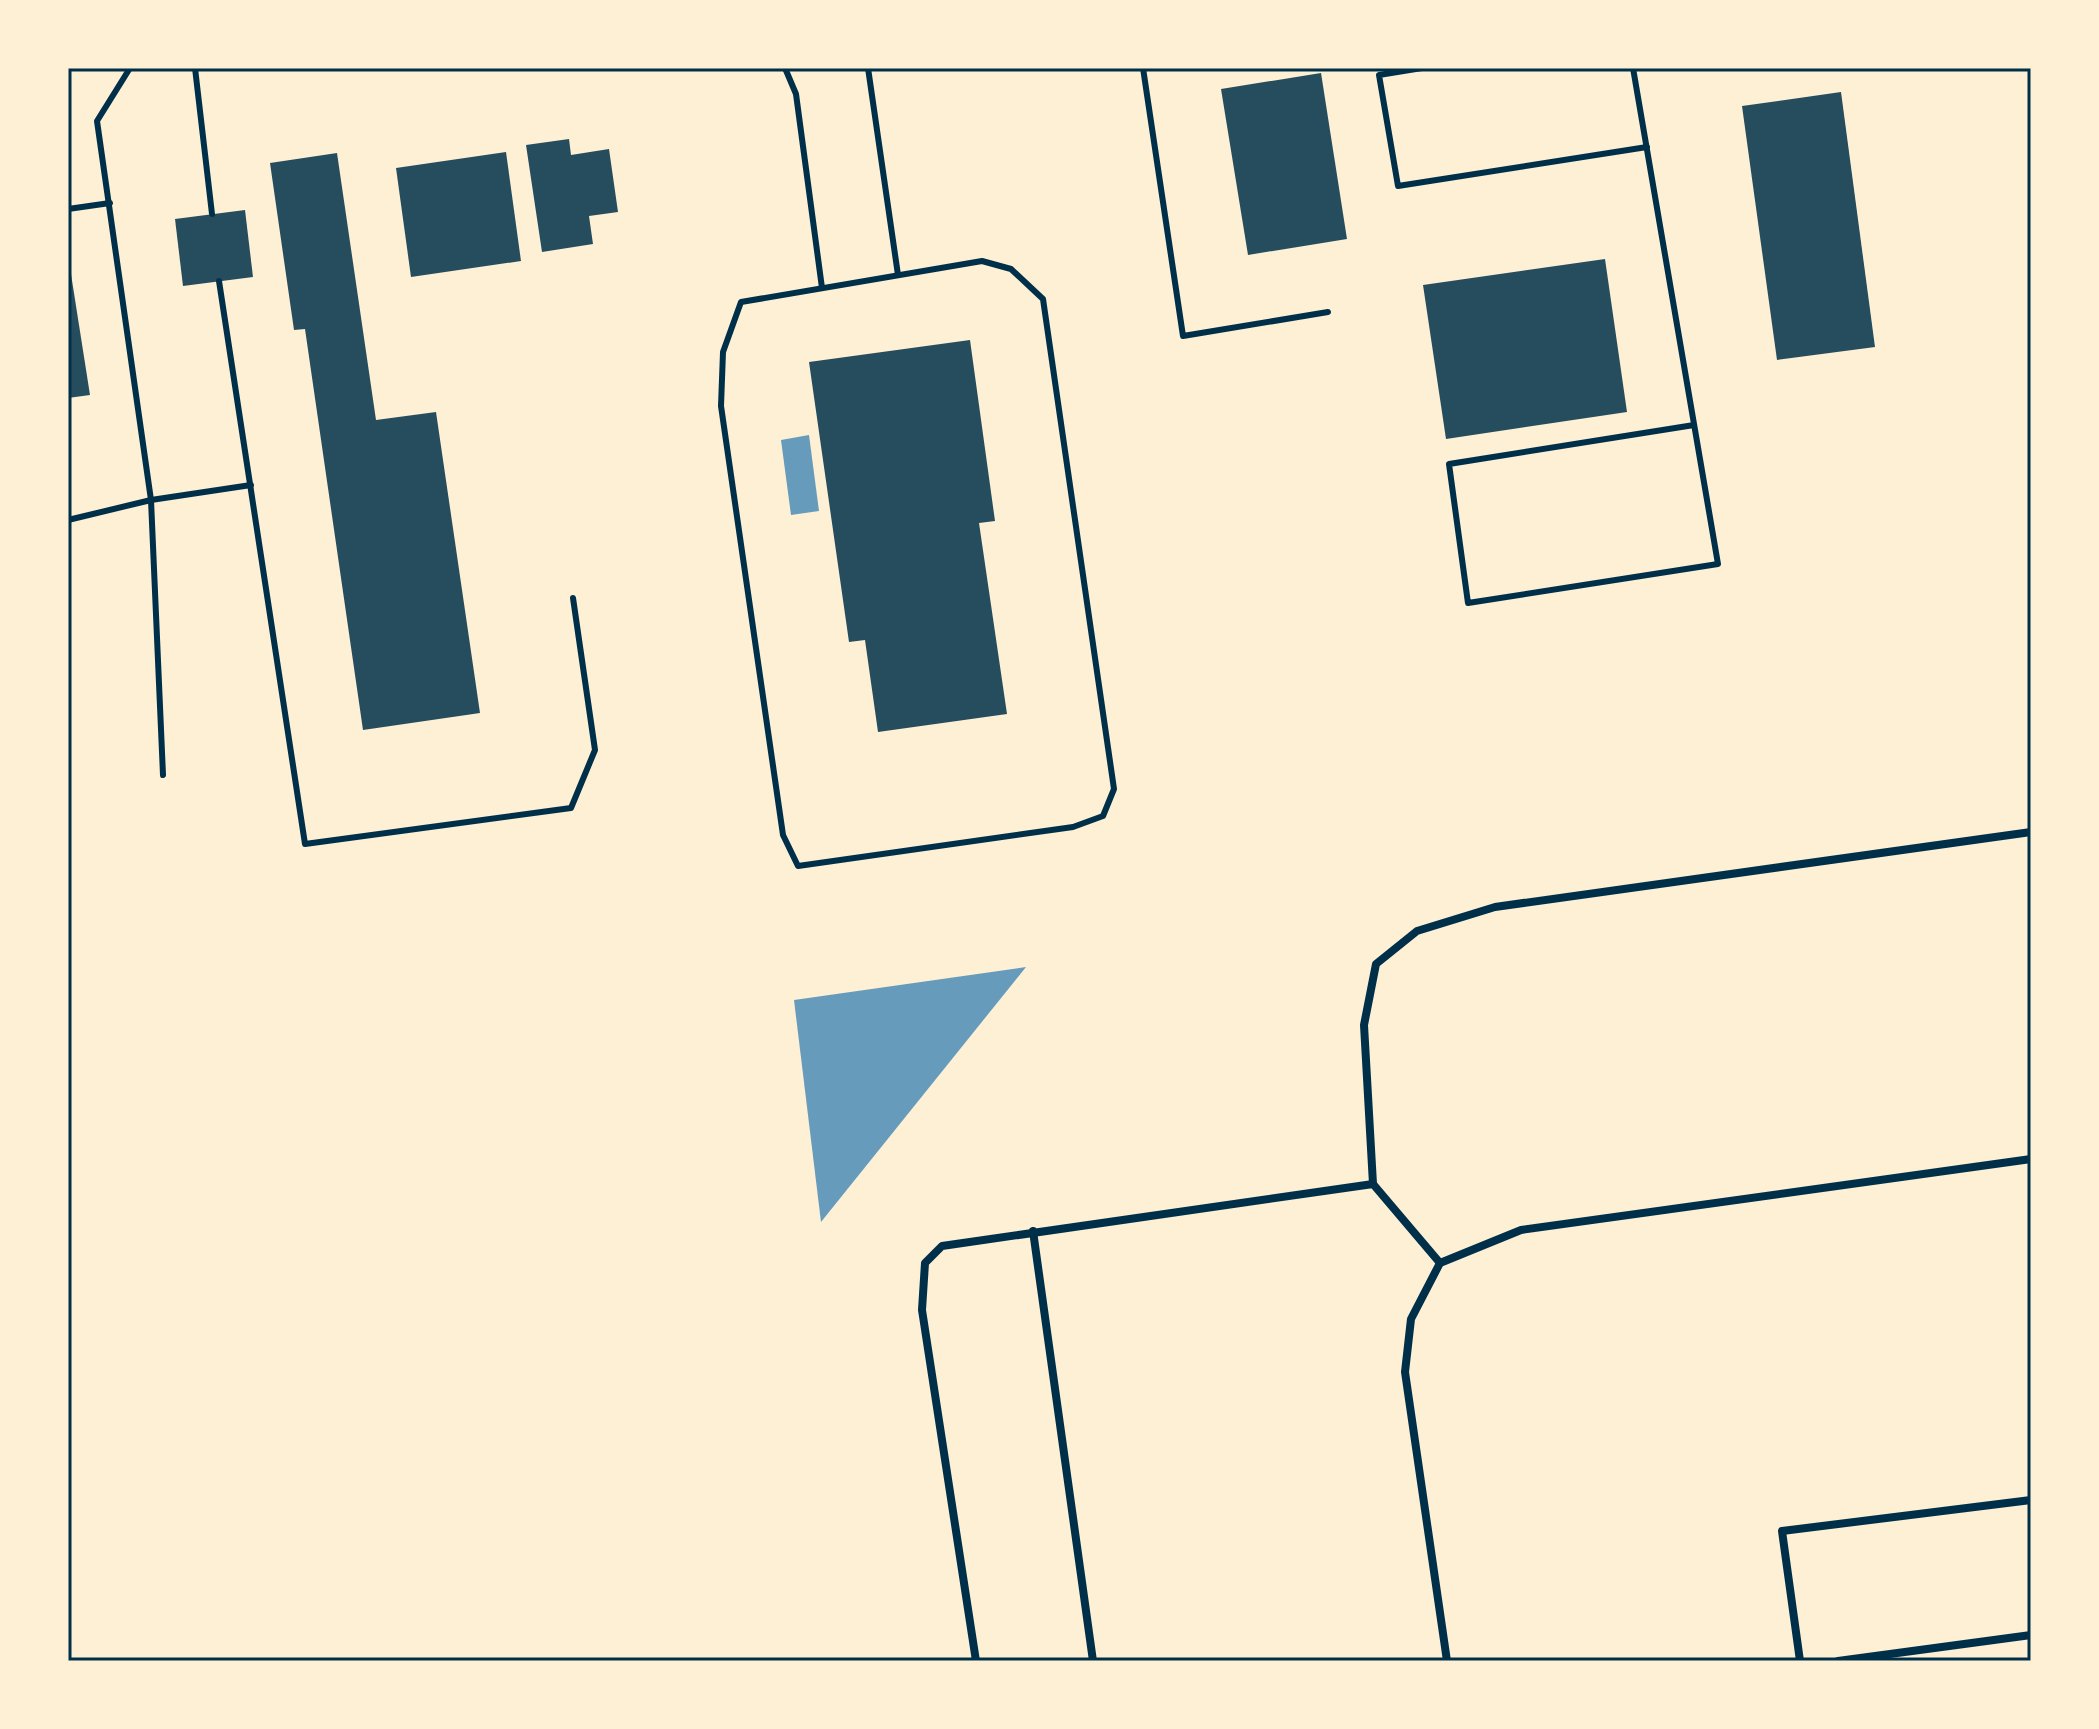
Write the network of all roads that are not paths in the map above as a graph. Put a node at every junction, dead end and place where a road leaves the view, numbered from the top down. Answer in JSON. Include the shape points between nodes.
{"nodes":[{"id":1,"x":130,"y":68,"type":"edge"},
{"id":2,"x":195,"y":68,"type":"edge"},
{"id":3,"x":785,"y":68,"type":"edge"},
{"id":4,"x":868,"y":68,"type":"edge"},
{"id":5,"x":1143,"y":68,"type":"edge"},
{"id":6,"x":1422,"y":68,"type":"edge"},
{"id":7,"x":1633,"y":68,"type":"edge"},
{"id":8,"x":1647,"y":147,"type":"junction"},
{"id":9,"x":110,"y":203,"type":"junction"},
{"id":10,"x":68,"y":209,"type":"edge"},
{"id":11,"x":212,"y":214,"type":"dead end"},
{"id":12,"x":898,"y":275,"type":"junction"},
{"id":13,"x":219,"y":281,"type":"dead end"},
{"id":14,"x":822,"y":288,"type":"junction"},
{"id":15,"x":1328,"y":312,"type":"dead end"},
{"id":16,"x":1694,"y":425,"type":"junction"},
{"id":17,"x":251,"y":485,"type":"junction"},
{"id":18,"x":151,"y":500,"type":"junction"},
{"id":19,"x":68,"y":520,"type":"edge"},
{"id":20,"x":573,"y":598,"type":"dead end"},
{"id":21,"x":163,"y":775,"type":"dead end"},
{"id":22,"x":2031,"y":832,"type":"edge"},
{"id":23,"x":2031,"y":1159,"type":"edge"},
{"id":24,"x":1373,"y":1184,"type":"junction"},
{"id":25,"x":1033,"y":1231,"type":"junction"},
{"id":26,"x":1440,"y":1263,"type":"junction"},
{"id":27,"x":2031,"y":1500,"type":"edge"},
{"id":28,"x":2031,"y":1635,"type":"edge"},
{"id":29,"x":976,"y":1661,"type":"edge"},
{"id":30,"x":1093,"y":1661,"type":"edge"},
{"id":31,"x":1447,"y":1661,"type":"edge"},
{"id":32,"x":1800,"y":1661,"type":"edge"},
{"id":33,"x":1838,"y":1661,"type":"edge"}],
"edges":[{"from":1,"to":9,"type":"lane","via":[[97,121]]},
{"from":2,"to":11,"type":"lane"},
{"from":3,"to":14,"type":"lane","via":[[796,94]]},
{"from":4,"to":12,"type":"lane"},
{"from":5,"to":15,"type":"lane","via":[[1183,336]]},
{"from":6,"to":8,"type":"lane","via":[[1379,75],[1398,186]]},
{"from":7,"to":8,"type":"lane"},
{"from":8,"to":16,"type":"lane"},
{"from":9,"to":10,"type":"lane"},
{"from":9,"to":18,"type":"lane"},
{"from":12,"to":14,"type":"lane"},
{"from":12,"to":14,"type":"lane","via":[[982,261],[1011,269],[1043,299],[1114,789],[1103,816],[1073,827],[798,866],[783,835],[721,406],[723,352],[741,302]]},
{"from":13,"to":17,"type":"lane"},
{"from":16,"to":16,"type":"lane","via":[[1718,564],[1468,603],[1449,464]]},
{"from":17,"to":18,"type":"lane"},
{"from":17,"to":20,"type":"lane","via":[[305,844],[571,808],[595,750]]},
{"from":18,"to":19,"type":"lane"},
{"from":18,"to":21,"type":"lane"},
{"from":22,"to":24,"type":"street","via":[[1495,907],[1417,931],[1376,964],[1364,1025]]},
{"from":23,"to":26,"type":"street","via":[[1521,1230]]},
{"from":24,"to":25,"type":"street"},
{"from":24,"to":26,"type":"street"},
{"from":25,"to":29,"type":"street","via":[[942,1246],[925,1263],[922,1310]]},
{"from":25,"to":30,"type":"street"},
{"from":26,"to":31,"type":"street","via":[[1411,1319],[1405,1372]]},
{"from":27,"to":32,"type":"street","via":[[1782,1531]]},
{"from":28,"to":33,"type":"street"}]}
